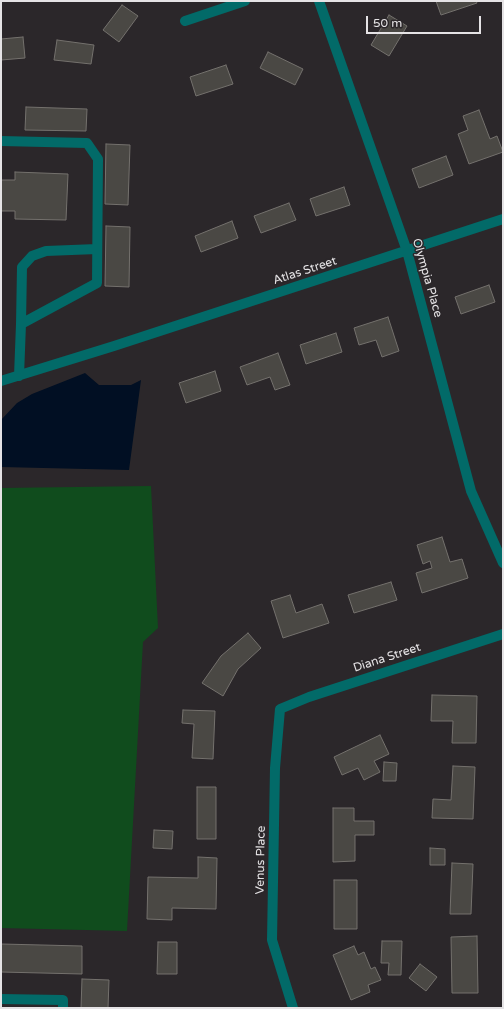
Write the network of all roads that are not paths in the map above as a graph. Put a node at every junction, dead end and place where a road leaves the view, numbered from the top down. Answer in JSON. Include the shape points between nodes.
{"nodes":[{"id":1,"x":245,"y":1,"type":"edge"},
{"id":2,"x":319,"y":1,"type":"edge"},
{"id":3,"x":185,"y":21,"type":"dead end"},
{"id":4,"x":1,"y":141,"type":"edge"},
{"id":5,"x":503,"y":219,"type":"edge"},
{"id":6,"x":97,"y":249,"type":"junction"},
{"id":7,"x":407,"y":251,"type":"junction"},
{"id":8,"x":21,"y":324,"type":"junction"},
{"id":9,"x":19,"y":376,"type":"junction"},
{"id":10,"x":1,"y":381,"type":"edge"},
{"id":11,"x":503,"y":564,"type":"edge"},
{"id":12,"x":503,"y":634,"type":"edge"},
{"id":13,"x":280,"y":709,"type":"joint"},
{"id":14,"x":1,"y":999,"type":"edge"},
{"id":15,"x":63,"y":1008,"type":"edge"},
{"id":16,"x":292,"y":1008,"type":"edge"}],
"edges":[{"from":1,"to":3,"type":"street"},
{"from":2,"to":7,"type":"street","name":"Olympia Place"},
{"from":4,"to":6,"type":"street","via":[[87,143],[98,159]]},
{"from":5,"to":7,"type":"street","name":"Atlas Street"},
{"from":6,"to":8,"type":"street","via":[[97,283]]},
{"from":6,"to":8,"type":"street","via":[[46,251],[32,256],[22,267]]},
{"from":7,"to":9,"type":"street","name":"Atlas Street"},
{"from":7,"to":11,"type":"street","name":"Olympia Place","via":[[471,491]]},
{"from":8,"to":9,"type":"street"},
{"from":9,"to":10,"type":"street","name":"Atlas Street"},
{"from":12,"to":13,"type":"street","name":"Diana Street","via":[[309,697]]},
{"from":13,"to":16,"type":"street","name":"Venus Place","via":[[275,768],[272,940]]},
{"from":14,"to":15,"type":"street","via":[[63,1000]]}]}
